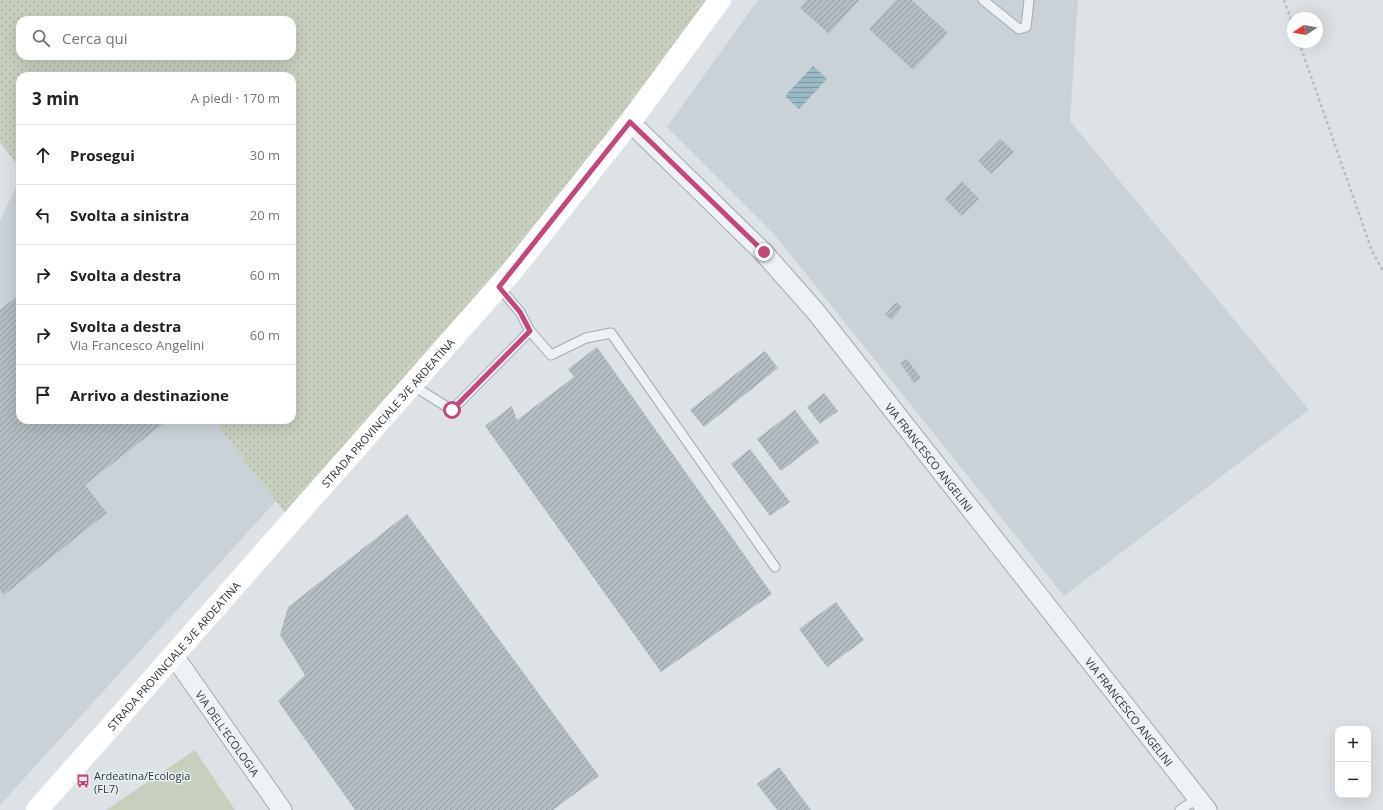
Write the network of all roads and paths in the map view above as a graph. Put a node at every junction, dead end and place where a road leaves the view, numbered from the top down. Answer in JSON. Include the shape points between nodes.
{"nodes":[{"id":1,"x":720,"y":0,"type":"edge"},
{"id":2,"x":983,"y":0,"type":"edge"},
{"id":3,"x":1029,"y":0,"type":"edge"},
{"id":4,"x":1284,"y":0,"type":"edge"},
{"id":5,"x":1288,"y":12,"type":"edge"},
{"id":6,"x":1301,"y":48,"type":"edge"},
{"id":7,"x":630,"y":122,"type":"junction"},
{"id":8,"x":1383,"y":271,"type":"edge"},
{"id":9,"x":499,"y":287,"type":"junction"},
{"id":10,"x":530,"y":331,"type":"junction"},
{"id":11,"x":412,"y":385,"type":"junction"},
{"id":12,"x":775,"y":568,"type":"dead end"},
{"id":13,"x":174,"y":656,"type":"junction"},
{"id":14,"x":1202,"y":804,"type":"edge"},
{"id":15,"x":37,"y":810,"type":"edge"},
{"id":16,"x":282,"y":810,"type":"edge"},
{"id":17,"x":1180,"y":810,"type":"edge"}],
"edges":[{"from":1,"to":7,"type":"main road","name":"STRADA PROVINCIALE 3/E ARDEATINA"},
{"from":2,"to":3,"type":"lane","via":[[1019,29],[1026,27]]},
{"from":4,"to":5,"type":"path"},
{"from":6,"to":8,"type":"path","via":[[1372,252]]},
{"from":7,"to":9,"type":"main road","name":"STRADA PROVINCIALE 3/E ARDEATINA"},
{"from":7,"to":14,"type":"street","name":"VIA FRANCESCO ANGELINI","via":[[764,252],[816,312]]},
{"from":9,"to":10,"type":"lane","via":[[520,312]]},
{"from":9,"to":11,"type":"main road","name":"STRADA PROVINCIALE 3/E ARDEATINA"},
{"from":10,"to":11,"type":"lane","via":[[452,410]]},
{"from":10,"to":12,"type":"lane","via":[[551,355],[586,338],[611,333]]},
{"from":11,"to":13,"type":"main road","name":"STRADA PROVINCIALE 3/E ARDEATINA"},
{"from":13,"to":15,"type":"main road","name":"STRADA PROVINCIALE 3/E ARDEATINA"},
{"from":13,"to":16,"type":"street","name":"VIA DELL'ECOLOGIA"},
{"from":14,"to":17,"type":"lane"}]}
